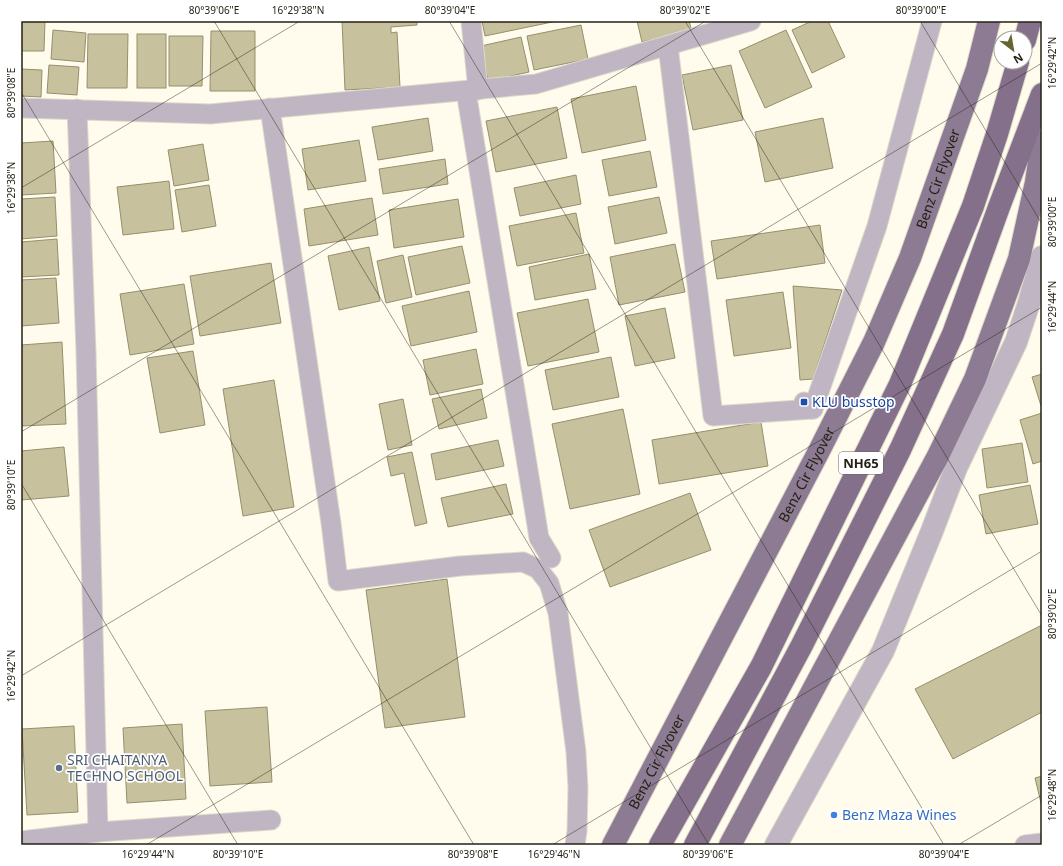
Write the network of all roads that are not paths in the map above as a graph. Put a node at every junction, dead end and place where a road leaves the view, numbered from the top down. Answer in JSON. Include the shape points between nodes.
{"nodes":[{"id":1,"x":471,"y":21,"type":"edge"},
{"id":2,"x":751,"y":21,"type":"edge"},
{"id":3,"x":932,"y":21,"type":"edge"},
{"id":4,"x":988,"y":21,"type":"edge"},
{"id":5,"x":703,"y":28,"type":"edge"},
{"id":6,"x":668,"y":46,"type":"junction"},
{"id":7,"x":1016,"y":70,"type":"edge"},
{"id":8,"x":472,"y":90,"type":"junction"},
{"id":9,"x":1042,"y":94,"type":"edge"},
{"id":10,"x":21,"y":108,"type":"edge"},
{"id":11,"x":270,"y":108,"type":"junction"},
{"id":12,"x":77,"y":110,"type":"junction"},
{"id":13,"x":1042,"y":142,"type":"edge"},
{"id":14,"x":1042,"y":257,"type":"edge"},
{"id":15,"x":1036,"y":304,"type":"edge"},
{"id":16,"x":551,"y":558,"type":"dead end"},
{"id":17,"x":271,"y":820,"type":"dead end"},
{"id":18,"x":98,"y":832,"type":"junction"},
{"id":19,"x":618,"y":836,"type":"edge"},
{"id":20,"x":21,"y":841,"type":"edge"},
{"id":21,"x":1042,"y":843,"type":"edge"},
{"id":22,"x":575,"y":845,"type":"edge"},
{"id":23,"x":660,"y":845,"type":"edge"},
{"id":24,"x":695,"y":845,"type":"edge"},
{"id":25,"x":730,"y":845,"type":"edge"},
{"id":26,"x":776,"y":845,"type":"edge"},
{"id":27,"x":1025,"y":845,"type":"edge"}],
"edges":[{"from":1,"to":8,"type":"street"},
{"from":2,"to":5,"type":"street"},
{"from":3,"to":6,"type":"street","via":[[877,226],[809,405],[713,416]]},
{"from":4,"to":19,"type":"main road","name":"Benz Cir Flyover","via":[[977,69],[915,243],[874,342]]},
{"from":5,"to":6,"type":"street"},
{"from":6,"to":8,"type":"street","via":[[536,84]]},
{"from":7,"to":23,"type":"highway","number":"NH65","via":[[973,206],[900,384],[761,668]]},
{"from":8,"to":11,"type":"street"},
{"from":8,"to":16,"type":"street","via":[[539,538]]},
{"from":9,"to":24,"type":"highway","number":"NH65","via":[[952,334],[900,450],[802,645]]},
{"from":10,"to":12,"type":"street"},
{"from":11,"to":12,"type":"street","via":[[210,114]]},
{"from":11,"to":22,"type":"street","via":[[338,581],[460,566],[522,562],[538,569],[549,583],[558,613],[576,752],[578,788]]},
{"from":12,"to":18,"type":"street","via":[[87,376]]},
{"from":13,"to":25,"type":"main road","via":[[1019,259],[975,379],[938,456]]},
{"from":14,"to":15,"type":"street"},
{"from":15,"to":26,"type":"street","via":[[956,468],[884,651]]},
{"from":17,"to":18,"type":"street"},
{"from":18,"to":20,"type":"street"},
{"from":21,"to":27,"type":"street"}]}
